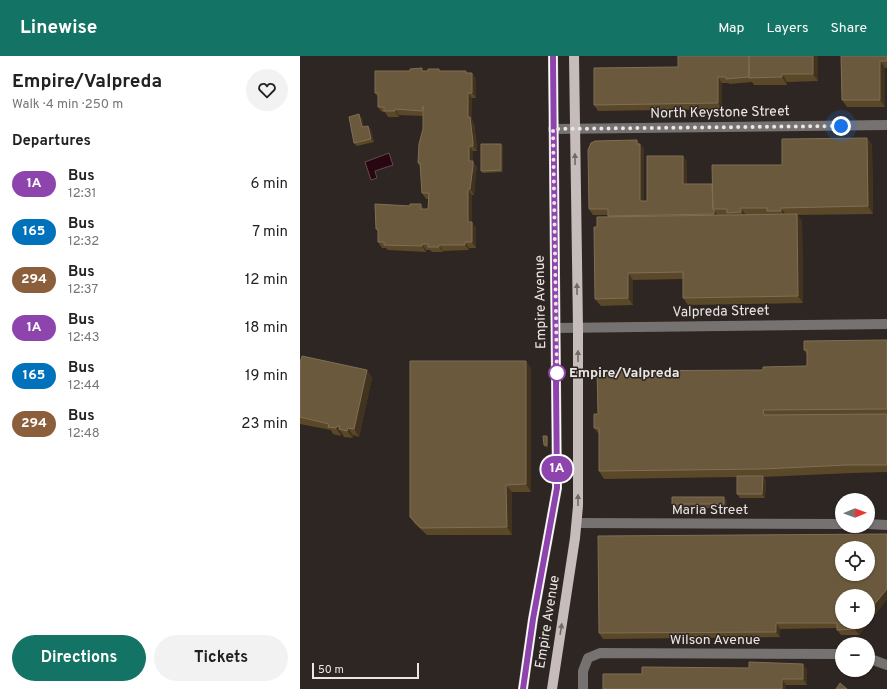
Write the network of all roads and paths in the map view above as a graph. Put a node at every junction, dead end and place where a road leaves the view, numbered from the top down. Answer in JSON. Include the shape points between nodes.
{"nodes":[{"id":1,"x":553,"y":56,"type":"edge"},
{"id":2,"x":574,"y":56,"type":"edge"},
{"id":3,"x":887,"y":125,"type":"edge"},
{"id":4,"x":574,"y":128,"type":"junction"},
{"id":5,"x":553,"y":129,"type":"junction"},
{"id":6,"x":887,"y":324,"type":"edge"},
{"id":7,"x":556,"y":328,"type":"junction"},
{"id":8,"x":578,"y":328,"type":"junction"},
{"id":9,"x":577,"y":523,"type":"junction"},
{"id":10,"x":835,"y":524,"type":"edge"},
{"id":11,"x":875,"y":524,"type":"edge"},
{"id":12,"x":887,"y":524,"type":"edge"},
{"id":13,"x":835,"y":654,"type":"edge"},
{"id":14,"x":875,"y":661,"type":"edge"},
{"id":15,"x":887,"y":665,"type":"edge"},
{"id":16,"x":523,"y":689,"type":"edge"},
{"id":17,"x":552,"y":689,"type":"edge"},
{"id":18,"x":583,"y":689,"type":"edge"}],
"edges":[{"from":1,"to":5,"type":"main road","name":"Empire Avenue"},
{"from":2,"to":4,"type":"main road","name":"Empire Avenue"},
{"from":3,"to":4,"type":"street","name":"North Keystone Street"},
{"from":4,"to":5,"type":"street","name":"North Keystone Street"},
{"from":8,"to":4,"type":"main road","name":"Empire Avenue","one_way":true},
{"from":5,"to":7,"type":"main road","name":"Empire Avenue"},
{"from":6,"to":8,"type":"street","name":"Valpreda Street"},
{"from":7,"to":8,"type":"street","name":"Valpreda Street"},
{"from":7,"to":16,"type":"main road","name":"Empire Avenue","via":[[557,488]]},
{"from":9,"to":8,"type":"main road","name":"Empire Avenue","one_way":true},
{"from":9,"to":10,"type":"street","name":"Maria Street"},
{"from":17,"to":9,"type":"main road","name":"Empire Avenue","one_way":true},
{"from":11,"to":12,"type":"street"},
{"from":13,"to":18,"type":"street","name":"Wilson Avenue","via":[[600,653],[588,658],[583,671]]},
{"from":14,"to":15,"type":"street"}]}
